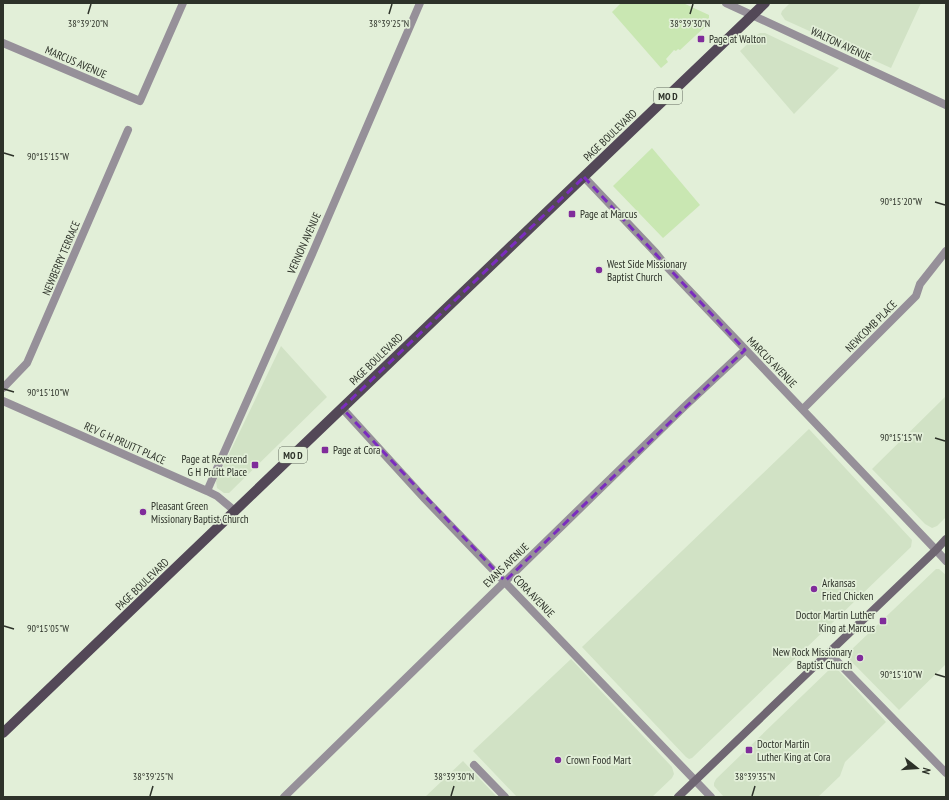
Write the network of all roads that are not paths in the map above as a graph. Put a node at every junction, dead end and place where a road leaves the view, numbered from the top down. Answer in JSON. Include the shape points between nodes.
{"nodes":[{"id":1,"x":183,"y":3,"type":"edge"},
{"id":2,"x":420,"y":3,"type":"edge"},
{"id":3,"x":726,"y":3,"type":"edge"},
{"id":4,"x":765,"y":3,"type":"edge"},
{"id":5,"x":753,"y":15,"type":"junction"},
{"id":6,"x":3,"y":43,"type":"edge"},
{"id":7,"x":946,"y":105,"type":"edge"},
{"id":8,"x":128,"y":130,"type":"dead end"},
{"id":9,"x":584,"y":177,"type":"junction"},
{"id":10,"x":946,"y":252,"type":"edge"},
{"id":11,"x":745,"y":350,"type":"junction"},
{"id":12,"x":3,"y":388,"type":"edge"},
{"id":13,"x":3,"y":401,"type":"edge"},
{"id":14,"x":342,"y":408,"type":"junction"},
{"id":15,"x":803,"y":409,"type":"junction"},
{"id":16,"x":207,"y":491,"type":"junction"},
{"id":17,"x":235,"y":511,"type":"junction"},
{"id":18,"x":946,"y":539,"type":"edge"},
{"id":19,"x":936,"y":550,"type":"junction"},
{"id":20,"x":946,"y":561,"type":"edge"},
{"id":21,"x":505,"y":581,"type":"junction"},
{"id":22,"x":829,"y":653,"type":"junction"},
{"id":23,"x":3,"y":733,"type":"edge"},
{"id":24,"x":474,"y":765,"type":"dead end"},
{"id":25,"x":946,"y":773,"type":"edge"},
{"id":26,"x":696,"y":780,"type":"junction"},
{"id":27,"x":284,"y":797,"type":"edge"},
{"id":28,"x":505,"y":797,"type":"edge"},
{"id":29,"x":678,"y":797,"type":"edge"},
{"id":30,"x":712,"y":797,"type":"edge"}],
"edges":[{"from":1,"to":6,"type":"street","name":"MARCUS AVENUE","via":[[140,101]]},
{"from":2,"to":16,"type":"street","name":"VERNON AVENUE"},
{"from":3,"to":5,"type":"street","name":"WALTON AVENUE"},
{"from":4,"to":5,"type":"main road","name":"PAGE BOULEVARD","number":"MO D"},
{"from":5,"to":7,"type":"street","name":"WALTON AVENUE"},
{"from":5,"to":9,"type":"main road","name":"PAGE BOULEVARD","number":"MO D"},
{"from":8,"to":12,"type":"street","name":"NEWBERRY TERRACE","via":[[27,363]]},
{"from":9,"to":11,"type":"street","name":"MARCUS AVENUE"},
{"from":9,"to":14,"type":"main road","name":"PAGE BOULEVARD","number":"MO D"},
{"from":10,"to":15,"type":"street","name":"NEWCOMB PLACE","via":[[920,284],[916,296]]},
{"from":11,"to":15,"type":"street","name":"MARCUS AVENUE"},
{"from":11,"to":21,"type":"street","name":"EVANS AVENUE"},
{"from":13,"to":16,"type":"street","name":"REV G H PRUITT PLACE"},
{"from":14,"to":17,"type":"main road","name":"PAGE BOULEVARD","number":"MO D"},
{"from":14,"to":21,"type":"street","name":"CORA AVENUE"},
{"from":15,"to":19,"type":"street","name":"MARCUS AVENUE"},
{"from":16,"to":17,"type":"street","name":"REV G H PRUITT PLACE"},
{"from":17,"to":23,"type":"main road","name":"PAGE BOULEVARD","number":"MO D"},
{"from":18,"to":19,"type":"main road"},
{"from":19,"to":20,"type":"street","name":"MARCUS AVENUE"},
{"from":19,"to":22,"type":"main road"},
{"from":21,"to":26,"type":"street","name":"CORA AVENUE"},
{"from":21,"to":27,"type":"street","name":"EVANS AVENUE"},
{"from":22,"to":25,"type":"street"},
{"from":22,"to":26,"type":"main road"},
{"from":24,"to":28,"type":"street"},
{"from":26,"to":29,"type":"main road"},
{"from":26,"to":30,"type":"street","name":"CORA AVENUE"}]}
